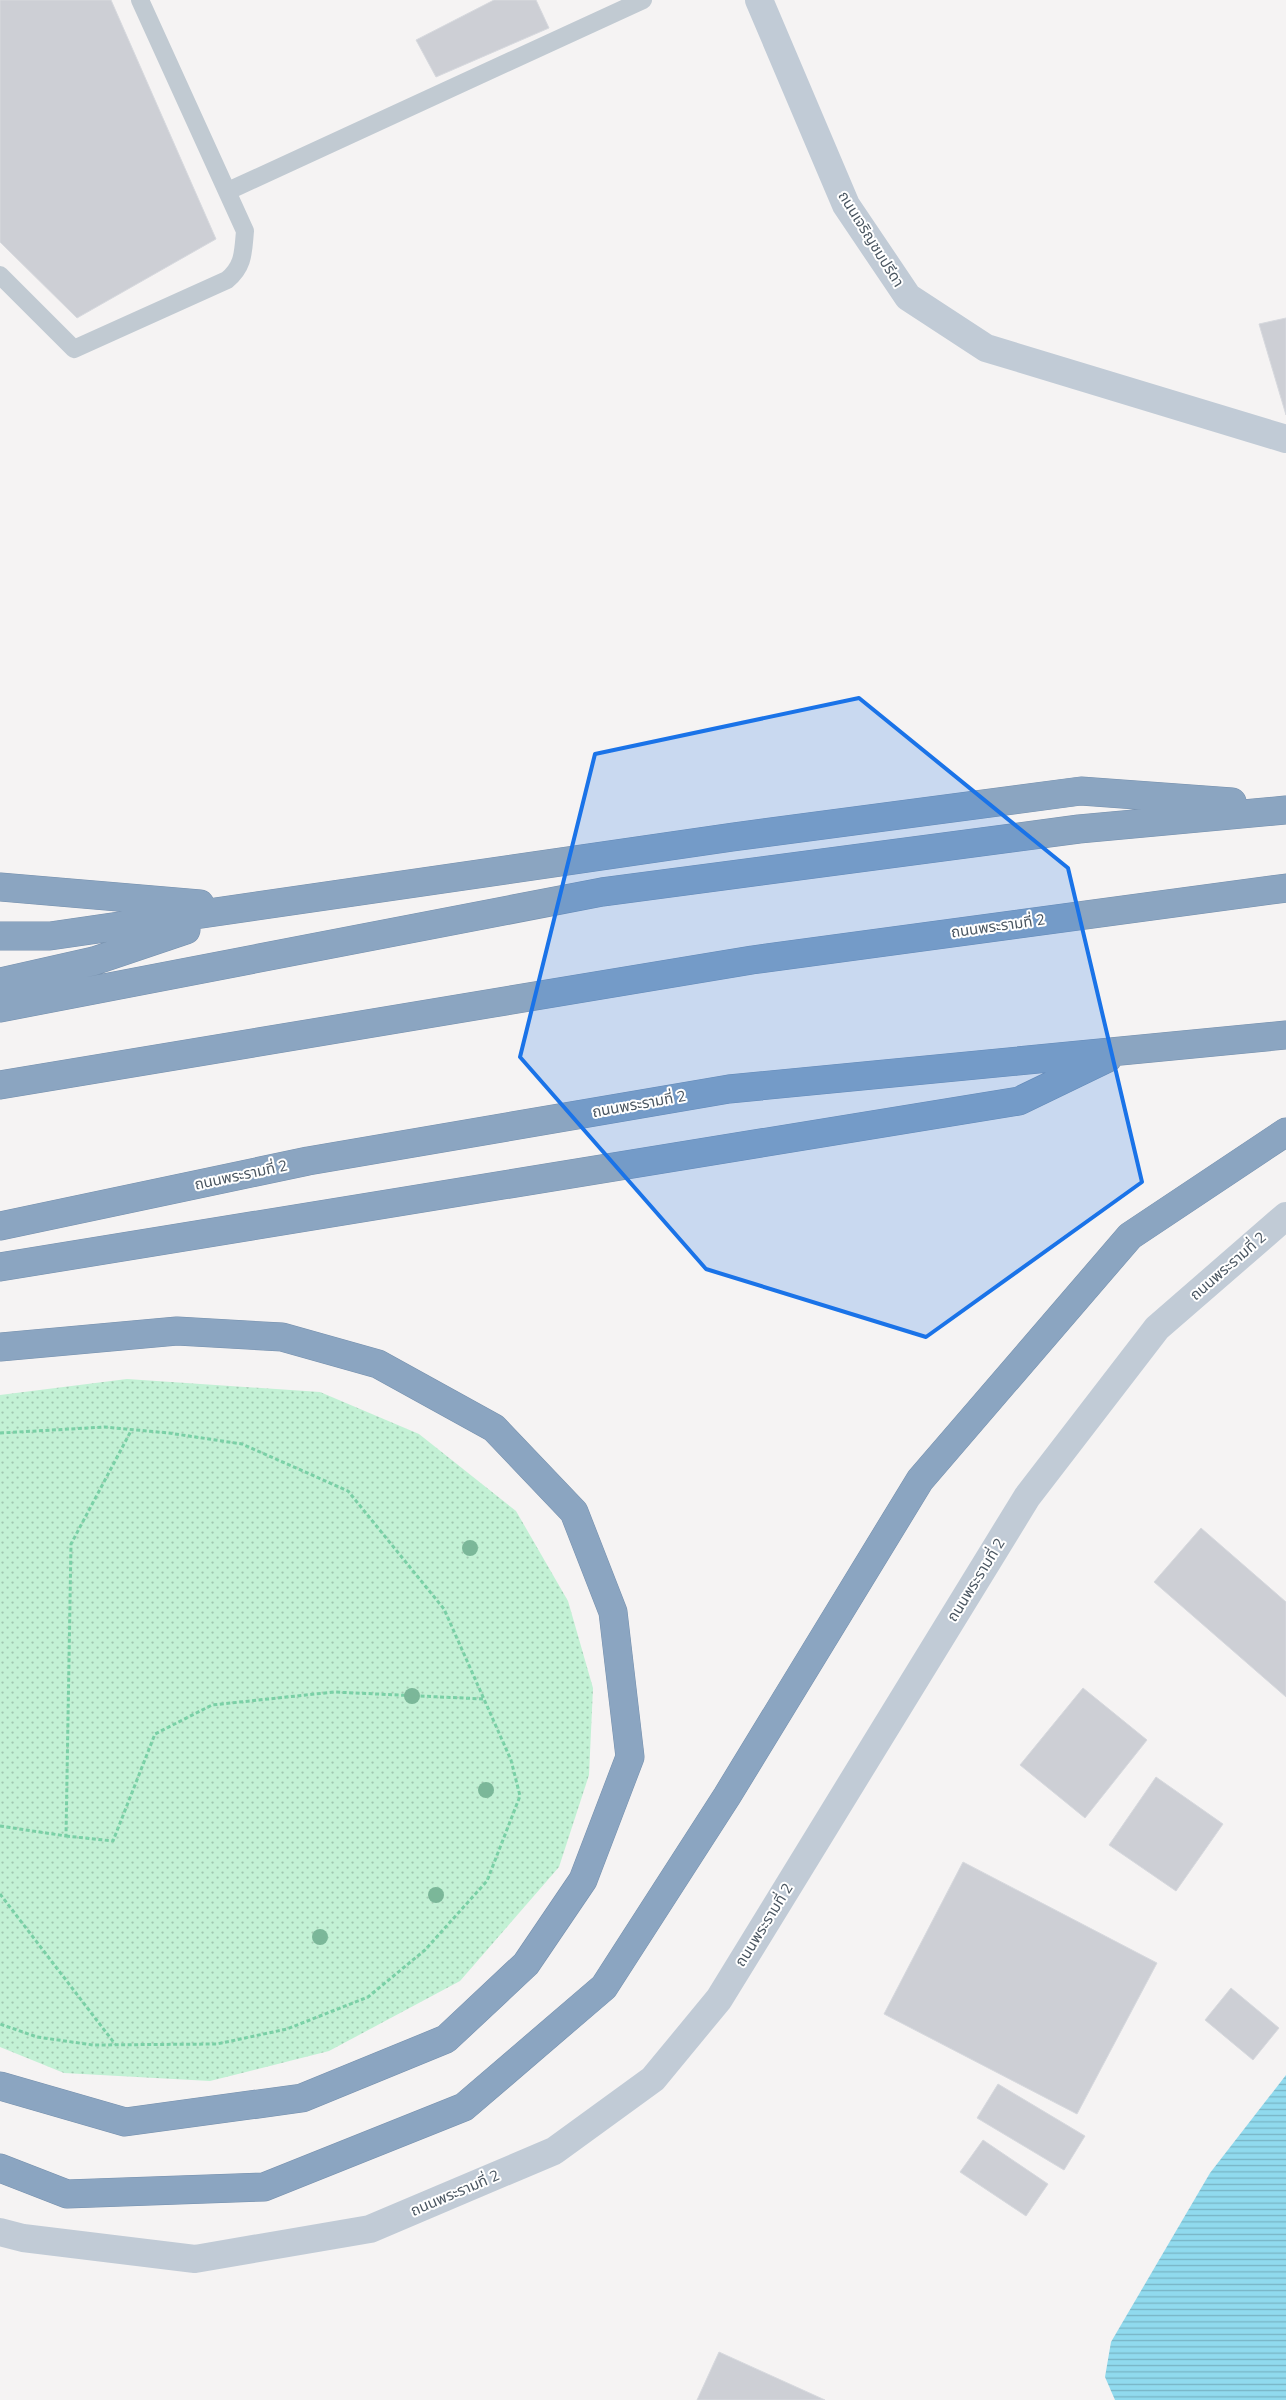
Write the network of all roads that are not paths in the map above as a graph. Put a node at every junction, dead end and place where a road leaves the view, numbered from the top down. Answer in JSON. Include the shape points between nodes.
{"nodes":[{"id":1,"x":140,"y":0,"type":"edge"},
{"id":2,"x":643,"y":0,"type":"edge"},
{"id":3,"x":759,"y":0,"type":"edge"},
{"id":4,"x":228,"y":191,"type":"junction"},
{"id":5,"x":0,"y":275,"type":"edge"},
{"id":6,"x":1286,"y":439,"type":"edge"},
{"id":7,"x":1286,"y":806,"type":"edge"},
{"id":8,"x":1286,"y":810,"type":"edge"},
{"id":9,"x":0,"y":887,"type":"edge"},
{"id":10,"x":1286,"y":888,"type":"edge"},
{"id":11,"x":249,"y":908,"type":"junction"},
{"id":12,"x":0,"y":936,"type":"edge"},
{"id":13,"x":0,"y":982,"type":"edge"},
{"id":14,"x":0,"y":1008,"type":"edge"},
{"id":15,"x":1286,"y":1035,"type":"edge"},
{"id":16,"x":1124,"y":1050,"type":"junction"},
{"id":17,"x":0,"y":1085,"type":"edge"},
{"id":18,"x":1286,"y":1132,"type":"edge"},
{"id":19,"x":1286,"y":1216,"type":"edge"},
{"id":20,"x":0,"y":1226,"type":"edge"},
{"id":21,"x":0,"y":1267,"type":"edge"},
{"id":22,"x":0,"y":1347,"type":"edge"},
{"id":23,"x":0,"y":2086,"type":"edge"},
{"id":24,"x":0,"y":2168,"type":"edge"},
{"id":25,"x":0,"y":2232,"type":"edge"}],
"edges":[{"from":1,"to":4,"type":"lane"},
{"from":2,"to":4,"type":"lane"},
{"from":3,"to":6,"type":"main road","name":"ถนนเจริญชมปรีดา","via":[[846,205],[908,297],[986,348]]},
{"from":4,"to":5,"type":"lane","via":[[245,231],[243,254],[237,271],[227,280],[74,349]]},
{"from":7,"to":11,"type":"highway","via":[[1081,791],[733,837]]},
{"from":8,"to":14,"type":"highway","via":[[1079,829],[602,892]]},
{"from":9,"to":11,"type":"highway"},
{"from":10,"to":17,"type":"highway","name":"ถนนพระรามที่ 2","via":[[752,960]]},
{"from":11,"to":12,"type":"highway","via":[[50,936]]},
{"from":11,"to":13,"type":"highway","via":[[94,961]]},
{"from":15,"to":16,"type":"highway","name":"ถนนพระรามที่ 2"},
{"from":16,"to":20,"type":"highway","name":"ถนนพระรามที่ 2","via":[[729,1089],[308,1161]]},
{"from":16,"to":21,"type":"highway","via":[[1019,1101]]},
{"from":18,"to":24,"type":"highway","via":[[1130,1236],[920,1480],[727,1796],[604,1988],[464,2107],[264,2187],[67,2194]]},
{"from":19,"to":25,"type":"main road","name":"ถนนพระรามที่ 2","via":[[1157,1328],[1027,1497],[719,1999],[654,2079],[554,2151],[370,2229],[195,2259],[23,2238]]},
{"from":22,"to":23,"type":"highway","via":[[177,1331],[282,1337],[378,1364],[494,1428],[574,1512],[613,1612],[630,1757],[582,1880],[526,1964],[446,2040],[302,2098],[125,2122]]}]}
